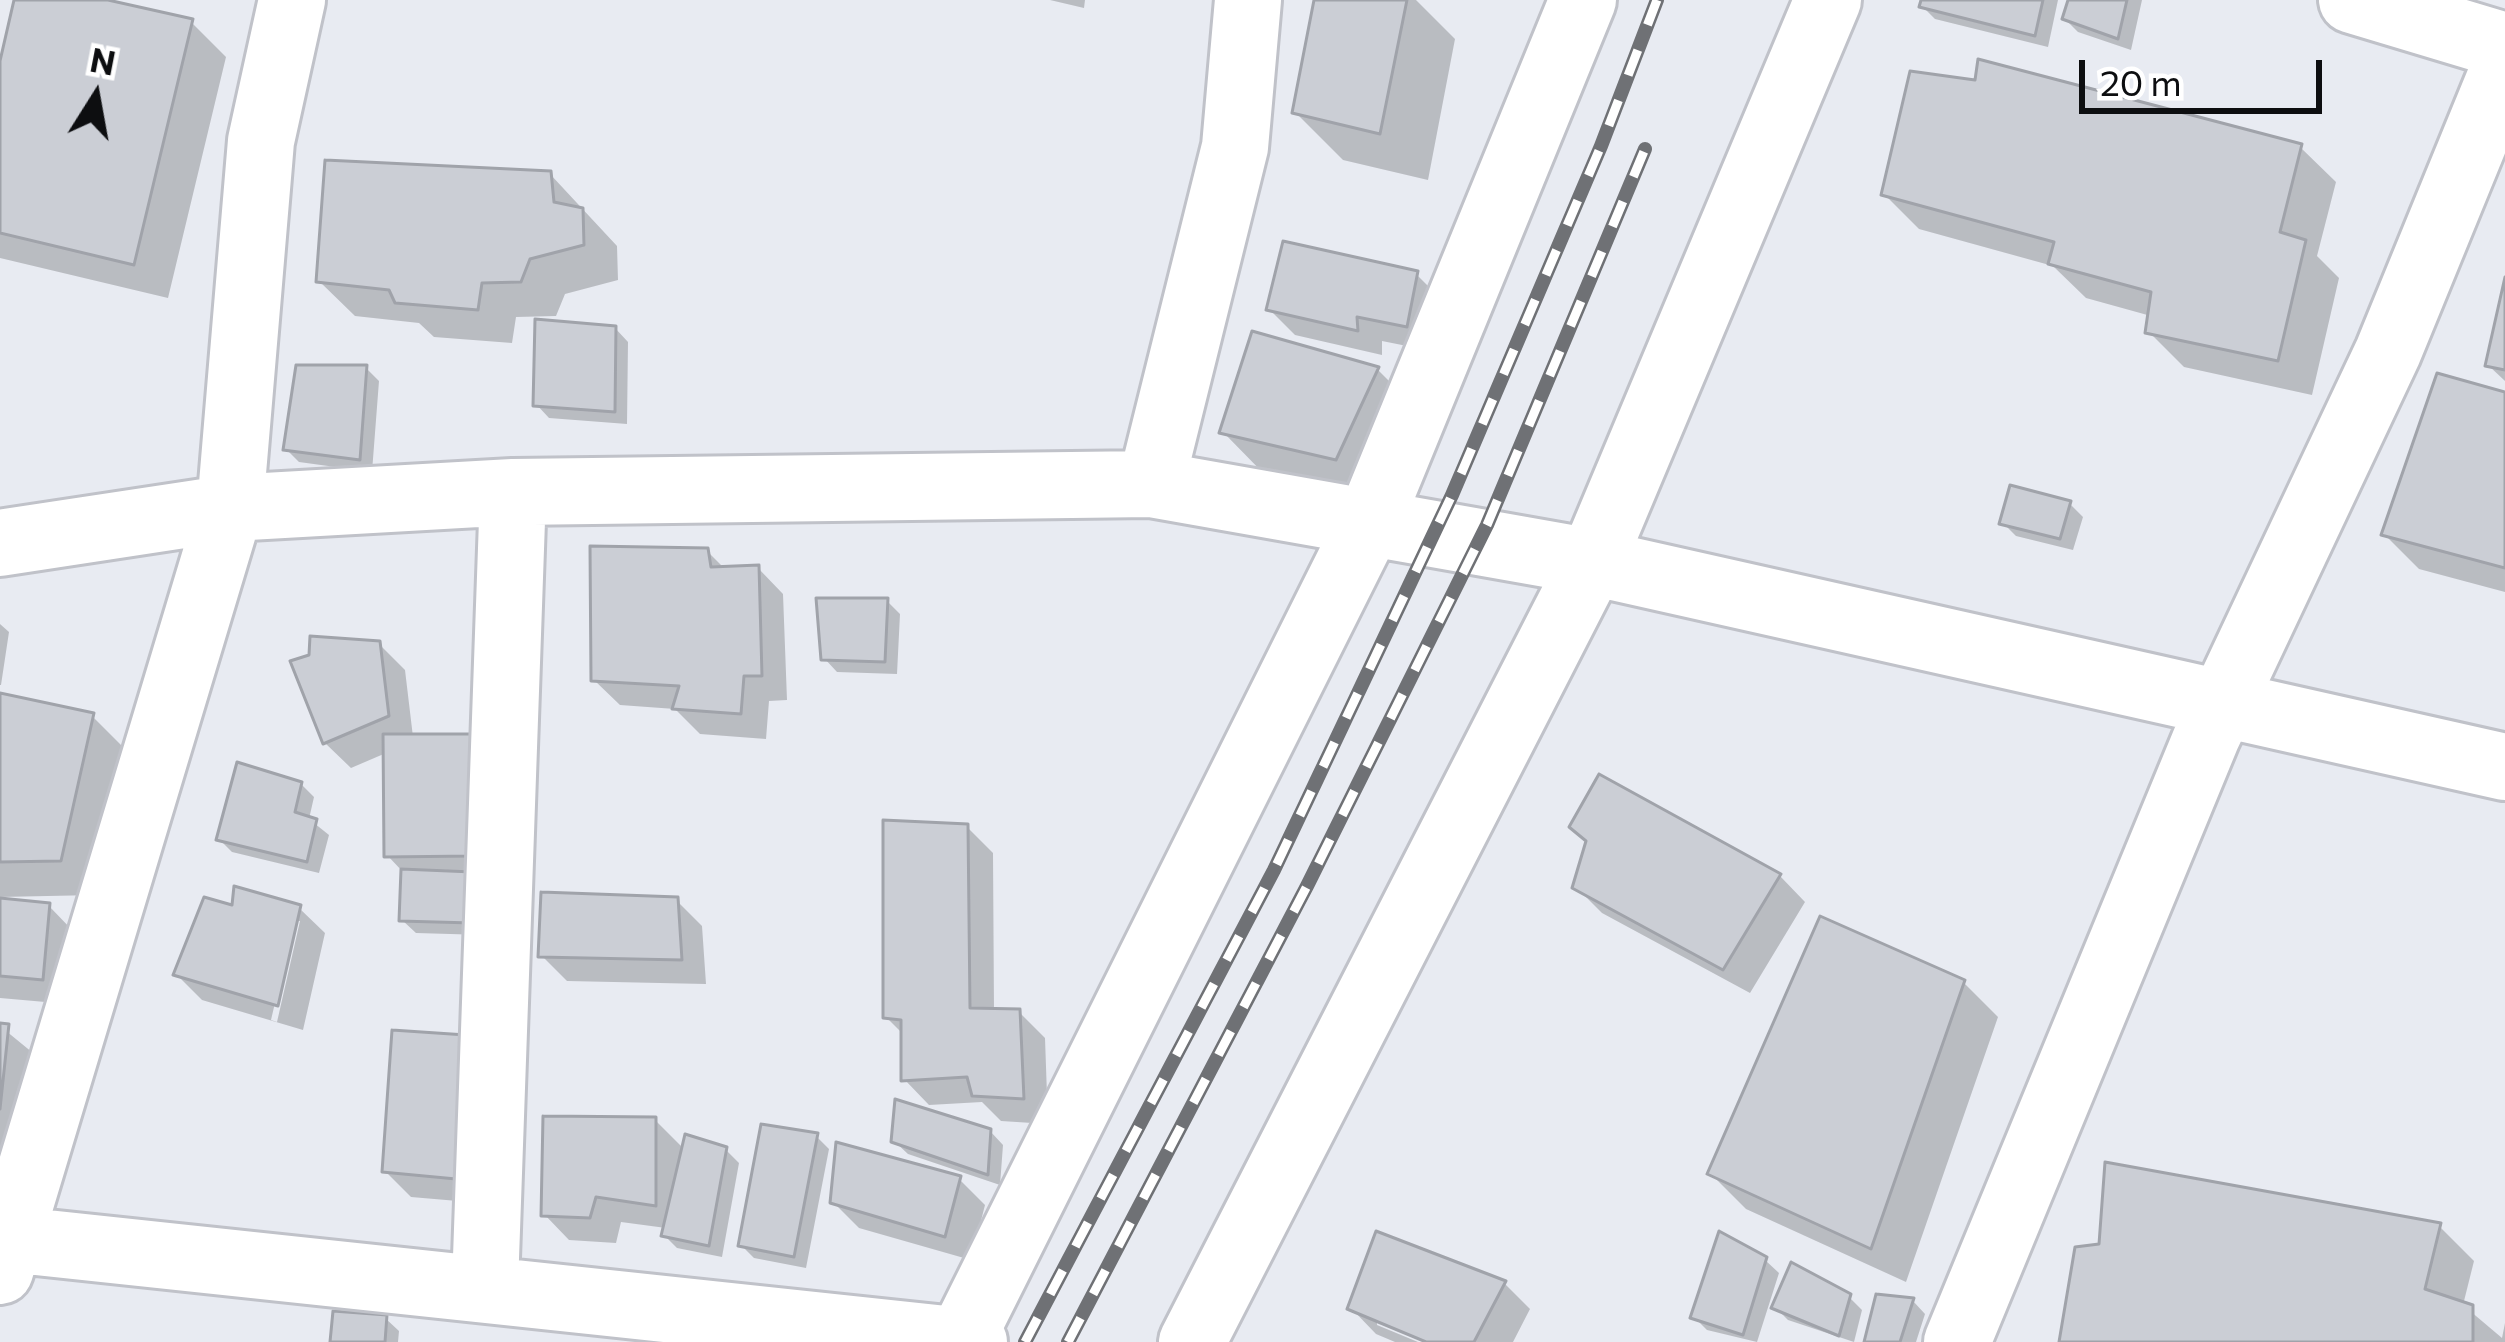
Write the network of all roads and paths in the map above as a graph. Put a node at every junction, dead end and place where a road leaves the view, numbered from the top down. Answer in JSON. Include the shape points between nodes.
{"nodes":[{"id":1,"x":292,"y":0,"type":"edge"},
{"id":2,"x":1248,"y":0,"type":"edge"},
{"id":3,"x":1583,"y":0,"type":"edge"},
{"id":4,"x":1828,"y":0,"type":"edge"},
{"id":5,"x":2352,"y":0,"type":"edge"},
{"id":6,"x":2505,"y":46,"type":"edge"},
{"id":7,"x":2505,"y":66,"type":"edge"},
{"id":8,"x":1151,"y":484,"type":"junction"},
{"id":9,"x":513,"y":493,"type":"junction"},
{"id":10,"x":230,"y":508,"type":"junction"},
{"id":11,"x":1369,"y":523,"type":"junction"},
{"id":12,"x":0,"y":543,"type":"edge"},
{"id":13,"x":1592,"y":562,"type":"junction"},
{"id":14,"x":2221,"y":706,"type":"junction"},
{"id":15,"x":2505,"y":767,"type":"edge"},
{"id":16,"x":4,"y":1250,"type":"edge"},
{"id":17,"x":485,"y":1286,"type":"junction"},
{"id":18,"x":965,"y":1341,"type":"edge"},
{"id":19,"x":1192,"y":1342,"type":"edge"},
{"id":20,"x":1957,"y":1342,"type":"edge"}],
"edges":[{"from":1,"to":10,"type":"street","via":[[261,141]]},
{"from":2,"to":8,"type":"street","via":[[1234,147]]},
{"from":3,"to":11,"type":"street"},
{"from":4,"to":13,"type":"street"},
{"from":5,"to":6,"type":"street"},
{"from":7,"to":14,"type":"street","via":[[2388,352]]},
{"from":8,"to":9,"type":"street"},
{"from":8,"to":11,"type":"street"},
{"from":9,"to":10,"type":"street"},
{"from":9,"to":17,"type":"street"},
{"from":10,"to":12,"type":"street"},
{"from":10,"to":16,"type":"street"},
{"from":11,"to":13,"type":"street"},
{"from":11,"to":18,"type":"street"},
{"from":13,"to":14,"type":"street"},
{"from":13,"to":19,"type":"street"},
{"from":14,"to":15,"type":"street"},
{"from":14,"to":20,"type":"street"},
{"from":16,"to":17,"type":"street"},
{"from":17,"to":18,"type":"street"}]}
